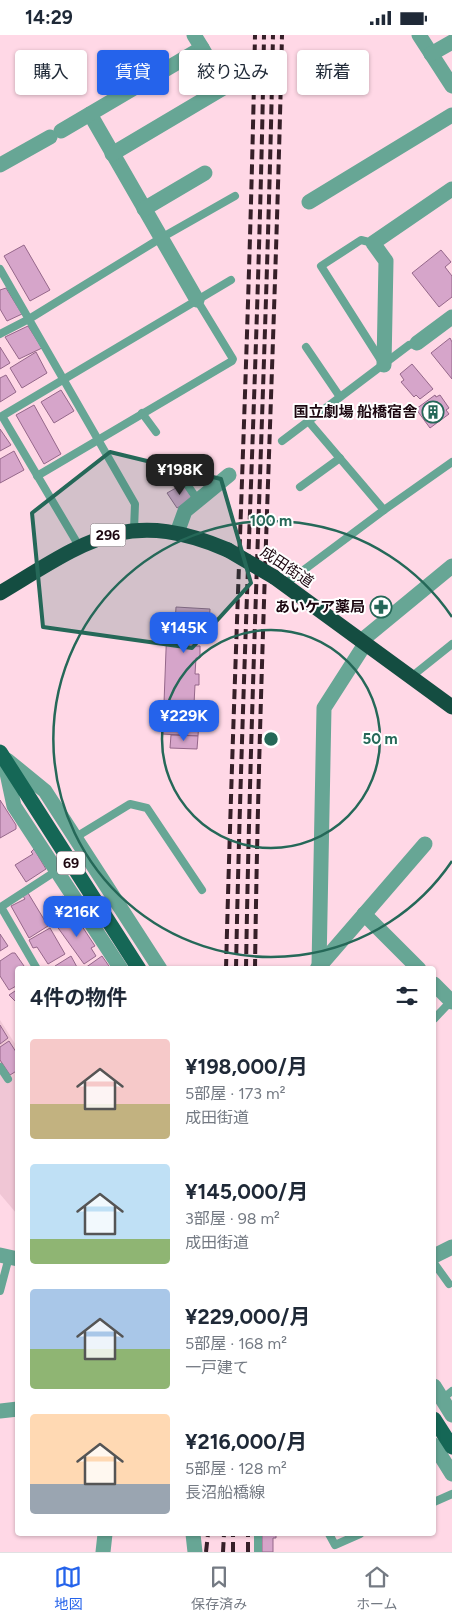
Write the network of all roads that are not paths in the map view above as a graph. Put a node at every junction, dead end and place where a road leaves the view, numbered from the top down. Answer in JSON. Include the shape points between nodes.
{"nodes":[{"id":1,"x":419,"y":35,"type":"edge"},
{"id":2,"x":198,"y":41,"type":"edge"},
{"id":3,"x":452,"y":41,"type":"edge"},
{"id":4,"x":431,"y":54,"type":"junction"},
{"id":5,"x":452,"y":86,"type":"edge"},
{"id":6,"x":90,"y":114,"type":"junction"},
{"id":7,"x":452,"y":115,"type":"edge"},
{"id":8,"x":112,"y":154,"type":"junction"},
{"id":9,"x":0,"y":165,"type":"edge"},
{"id":10,"x":205,"y":173,"type":"dead end"},
{"id":11,"x":452,"y":189,"type":"edge"},
{"id":12,"x":235,"y":196,"type":"dead end"},
{"id":13,"x":309,"y":203,"type":"dead end"},
{"id":14,"x":144,"y":209,"type":"junction"},
{"id":15,"x":161,"y":237,"type":"junction"},
{"id":16,"x":373,"y":243,"type":"junction"},
{"id":17,"x":0,"y":269,"type":"edge"},
{"id":18,"x":231,"y":280,"type":"dead end"},
{"id":19,"x":196,"y":300,"type":"junction"},
{"id":20,"x":452,"y":317,"type":"edge"},
{"id":21,"x":29,"y":319,"type":"junction"},
{"id":22,"x":0,"y":334,"type":"edge"},
{"id":23,"x":417,"y":343,"type":"joint"},
{"id":24,"x":306,"y":347,"type":"dead end"},
{"id":25,"x":384,"y":365,"type":"junction"},
{"id":26,"x":64,"y":379,"type":"junction"},
{"id":27,"x":340,"y":397,"type":"junction"},
{"id":28,"x":142,"y":413,"type":"junction"},
{"id":29,"x":1,"y":417,"type":"edge"},
{"id":30,"x":309,"y":422,"type":"junction"},
{"id":31,"x":156,"y":433,"type":"dead end"},
{"id":32,"x":98,"y":439,"type":"junction"},
{"id":33,"x":282,"y":441,"type":"dead end"},
{"id":34,"x":340,"y":458,"type":"junction"},
{"id":35,"x":452,"y":462,"type":"edge"},
{"id":36,"x":229,"y":475,"type":"dead end"},
{"id":37,"x":37,"y":476,"type":"junction"},
{"id":38,"x":184,"y":480,"type":"dead end"},
{"id":39,"x":300,"y":487,"type":"dead end"},
{"id":40,"x":197,"y":499,"type":"junction"},
{"id":41,"x":384,"y":511,"type":"junction"},
{"id":42,"x":134,"y":530,"type":"junction"},
{"id":43,"x":177,"y":533,"type":"junction"},
{"id":44,"x":79,"y":546,"type":"junction"},
{"id":45,"x":452,"y":566,"type":"edge"},
{"id":46,"x":279,"y":580,"type":"junction"},
{"id":47,"x":0,"y":593,"type":"edge"},
{"id":48,"x":363,"y":642,"type":"junction"},
{"id":49,"x":452,"y":644,"type":"edge"},
{"id":50,"x":411,"y":677,"type":"junction"},
{"id":51,"x":452,"y":707,"type":"edge"},
{"id":52,"x":2,"y":755,"type":"edge"},
{"id":53,"x":76,"y":837,"type":"junction"},
{"id":54,"x":425,"y":844,"type":"dead end"},
{"id":55,"x":56,"y":871,"type":"junction"},
{"id":56,"x":202,"y":890,"type":"dead end"},
{"id":57,"x":364,"y":914,"type":"junction"},
{"id":58,"x":35,"y":966,"type":"edge"},
{"id":59,"x":119,"y":966,"type":"edge"},
{"id":60,"x":137,"y":966,"type":"edge"},
{"id":61,"x":158,"y":966,"type":"edge"},
{"id":62,"x":318,"y":966,"type":"edge"},
{"id":63,"x":319,"y":966,"type":"edge"},
{"id":64,"x":416,"y":966,"type":"edge"},
{"id":65,"x":436,"y":986,"type":"edge"},
{"id":66,"x":452,"y":1001,"type":"edge"},
{"id":67,"x":436,"y":1017,"type":"edge"},
{"id":68,"x":0,"y":1067,"type":"edge"},
{"id":69,"x":8,"y":1079,"type":"dead end"},
{"id":70,"x":439,"y":1253,"type":"edge"},
{"id":71,"x":9,"y":1257,"type":"edge"},
{"id":72,"x":449,"y":1284,"type":"dead end"},
{"id":73,"x":0,"y":1291,"type":"edge"},
{"id":74,"x":443,"y":1392,"type":"edge"},
{"id":75,"x":15,"y":1409,"type":"edge"},
{"id":76,"x":0,"y":1411,"type":"edge"},
{"id":77,"x":452,"y":1415,"type":"edge"},
{"id":78,"x":436,"y":1422,"type":"edge"},
{"id":79,"x":452,"y":1447,"type":"edge"},
{"id":80,"x":436,"y":1448,"type":"edge"},
{"id":81,"x":452,"y":1474,"type":"edge"},
{"id":82,"x":452,"y":1494,"type":"edge"},
{"id":83,"x":436,"y":1501,"type":"edge"},
{"id":84,"x":105,"y":1536,"type":"edge"},
{"id":85,"x":193,"y":1536,"type":"edge"},
{"id":86,"x":258,"y":1536,"type":"edge"},
{"id":87,"x":330,"y":1536,"type":"edge"},
{"id":88,"x":355,"y":1536,"type":"edge"},
{"id":89,"x":103,"y":1552,"type":"edge"},
{"id":90,"x":195,"y":1552,"type":"edge"},
{"id":91,"x":258,"y":1552,"type":"edge"}],
"edges":[{"from":1,"to":4,"type":"street"},
{"from":2,"to":6,"type":"street"},
{"from":2,"to":8,"type":"street","via":[[225,87]]},
{"from":3,"to":4,"type":"street"},
{"from":4,"to":5,"type":"street"},
{"from":6,"to":8,"type":"street"},
{"from":6,"to":9,"type":"street"},
{"from":7,"to":13,"type":"street"},
{"from":8,"to":14,"type":"street"},
{"from":10,"to":14,"type":"street"},
{"from":11,"to":16,"type":"street"},
{"from":12,"to":15,"type":"lane"},
{"from":14,"to":15,"type":"street"},
{"from":15,"to":19,"type":"street"},
{"from":15,"to":21,"type":"lane"},
{"from":16,"to":25,"type":"street","via":[[386,261]]},
{"from":16,"to":25,"type":"lane","via":[[361,240],[321,266]]},
{"from":17,"to":21,"type":"lane"},
{"from":18,"to":19,"type":"lane"},
{"from":19,"to":26,"type":"lane"},
{"from":19,"to":28,"type":"lane","via":[[233,359]]},
{"from":20,"to":23,"type":"street"},
{"from":21,"to":22,"type":"lane"},
{"from":21,"to":26,"type":"lane"},
{"from":23,"to":25,"type":"lane","via":[[409,345]]},
{"from":24,"to":27,"type":"lane"},
{"from":25,"to":27,"type":"lane"},
{"from":26,"to":29,"type":"lane"},
{"from":26,"to":32,"type":"lane"},
{"from":27,"to":30,"type":"lane"},
{"from":28,"to":31,"type":"lane"},
{"from":28,"to":32,"type":"lane"},
{"from":29,"to":37,"type":"lane"},
{"from":30,"to":33,"type":"lane"},
{"from":30,"to":34,"type":"lane"},
{"from":32,"to":37,"type":"lane"},
{"from":32,"to":42,"type":"lane","via":[[135,504]]},
{"from":34,"to":39,"type":"lane"},
{"from":34,"to":41,"type":"lane"},
{"from":35,"to":41,"type":"lane"},
{"from":36,"to":40,"type":"street"},
{"from":37,"to":44,"type":"lane"},
{"from":38,"to":40,"type":"lane"},
{"from":40,"to":43,"type":"street","via":[[185,511]]},
{"from":41,"to":46,"type":"lane"},
{"from":42,"to":43,"type":"highway","name":"成田街道","number":"296"},
{"from":42,"to":44,"type":"highway","name":"成田街道","number":"296"},
{"from":43,"to":46,"type":"highway","name":"成田街道","number":"296","bridge":true,"via":[[228,550]]},
{"from":44,"to":47,"type":"highway","name":"成田街道","number":"296"},
{"from":45,"to":48,"type":"street"},
{"from":46,"to":48,"type":"highway","name":"成田街道","number":"296"},
{"from":48,"to":50,"type":"highway","name":"成田街道","number":"296"},
{"from":48,"to":62,"type":"street","via":[[324,708]]},
{"from":49,"to":50,"type":"lane"},
{"from":50,"to":51,"type":"highway","name":"成田街道","number":"296"},
{"from":52,"to":53,"type":"street","via":[[45,791]]},
{"from":52,"to":55,"type":"street","via":[[14,806]]},
{"from":52,"to":60,"type":"main road","number":"69"},
{"from":53,"to":56,"type":"lane","via":[[130,804],[147,808]]},
{"from":53,"to":61,"type":"street"},
{"from":54,"to":57,"type":"street"},
{"from":55,"to":58,"type":"lane","via":[[1,907]]},
{"from":55,"to":59,"type":"street"},
{"from":57,"to":63,"type":"street"},
{"from":57,"to":64,"type":"street"},
{"from":65,"to":66,"type":"street"},
{"from":66,"to":67,"type":"lane"},
{"from":68,"to":69,"type":"lane"},
{"from":70,"to":72,"type":"lane"},
{"from":71,"to":73,"type":"lane"},
{"from":74,"to":77,"type":"street"},
{"from":75,"to":76,"type":"street"},
{"from":78,"to":79,"type":"main road"},
{"from":80,"to":81,"type":"street"},
{"from":82,"to":83,"type":"lane"},
{"from":84,"to":89,"type":"street"},
{"from":85,"to":90,"type":"street"},
{"from":86,"to":91,"type":"lane"},
{"from":87,"to":88,"type":"lane","via":[[335,1545]]}]}
